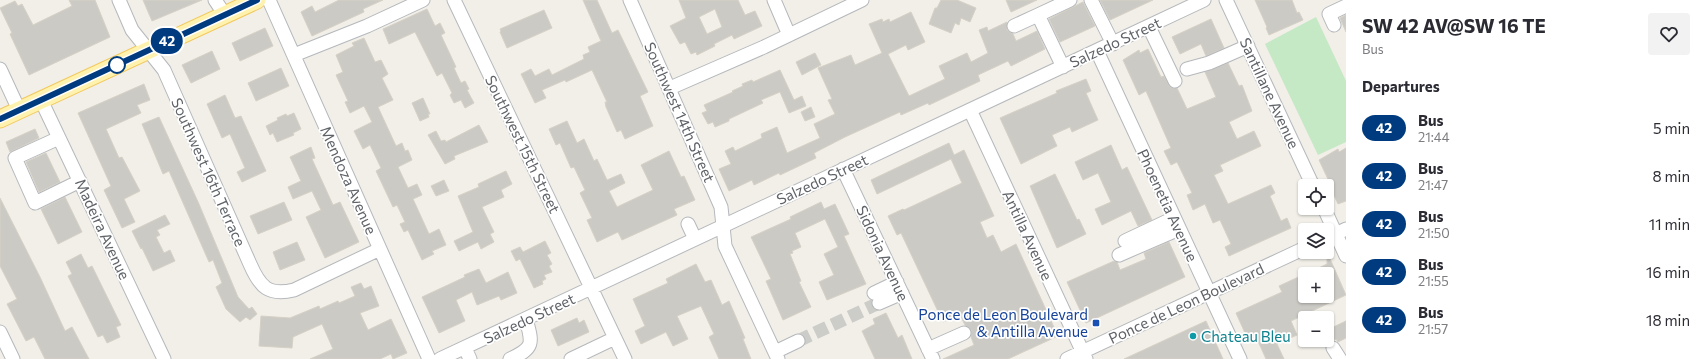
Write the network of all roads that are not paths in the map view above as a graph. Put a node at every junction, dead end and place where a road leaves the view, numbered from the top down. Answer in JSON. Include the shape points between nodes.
{"nodes":[{"id":1,"x":119,"y":0,"type":"edge"},
{"id":2,"x":215,"y":0,"type":"edge"},
{"id":3,"x":257,"y":0,"type":"edge"},
{"id":4,"x":269,"y":0,"type":"edge"},
{"id":5,"x":423,"y":0,"type":"edge"},
{"id":6,"x":454,"y":0,"type":"edge"},
{"id":7,"x":630,"y":0,"type":"edge"},
{"id":8,"x":774,"y":0,"type":"edge"},
{"id":9,"x":862,"y":0,"type":"edge"},
{"id":10,"x":1070,"y":0,"type":"edge"},
{"id":11,"x":1091,"y":0,"type":"edge"},
{"id":12,"x":1203,"y":0,"type":"edge"},
{"id":13,"x":1226,"y":0,"type":"edge"},
{"id":14,"x":1346,"y":6,"type":"edge"},
{"id":15,"x":224,"y":15,"type":"junction"},
{"id":16,"x":1038,"y":15,"type":"junction"},
{"id":17,"x":1334,"y":25,"type":"dead end"},
{"id":18,"x":1014,"y":26,"type":"dead end"},
{"id":19,"x":1149,"y":27,"type":"junction"},
{"id":20,"x":789,"y":35,"type":"junction"},
{"id":21,"x":1112,"y":44,"type":"junction"},
{"id":22,"x":1248,"y":46,"type":"junction"},
{"id":23,"x":148,"y":50,"type":"junction"},
{"id":24,"x":1097,"y":51,"type":"junction"},
{"id":25,"x":294,"y":56,"type":"junction"},
{"id":26,"x":1063,"y":67,"type":"junction"},
{"id":27,"x":0,"y":69,"type":"edge"},
{"id":28,"x":1188,"y":69,"type":"dead end"},
{"id":29,"x":1176,"y":81,"type":"dead end"},
{"id":30,"x":670,"y":88,"type":"junction"},
{"id":31,"x":42,"y":100,"type":"junction"},
{"id":32,"x":19,"y":110,"type":"junction"},
{"id":33,"x":970,"y":110,"type":"junction"},
{"id":34,"x":0,"y":119,"type":"edge"},
{"id":35,"x":59,"y":138,"type":"junction"},
{"id":36,"x":843,"y":169,"type":"junction"},
{"id":37,"x":1310,"y":179,"type":"edge"},
{"id":38,"x":80,"y":181,"type":"junction"},
{"id":39,"x":1327,"y":215,"type":"edge"},
{"id":40,"x":1177,"y":223,"type":"junction"},
{"id":41,"x":688,"y":224,"type":"dead end"},
{"id":42,"x":723,"y":226,"type":"junction"},
{"id":43,"x":1336,"y":234,"type":"edge"},
{"id":44,"x":695,"y":239,"type":"junction"},
{"id":45,"x":1125,"y":241,"type":"dead end"},
{"id":46,"x":380,"y":249,"type":"junction"},
{"id":47,"x":1298,"y":251,"type":"edge"},
{"id":48,"x":1119,"y":255,"type":"dead end"},
{"id":49,"x":1346,"y":256,"type":"edge"},
{"id":50,"x":592,"y":288,"type":"junction"},
{"id":51,"x":900,"y":288,"type":"junction"},
{"id":52,"x":1209,"y":293,"type":"junction"},
{"id":53,"x":877,"y":298,"type":"tunnel mouth"},
{"id":54,"x":526,"y":319,"type":"junction"},
{"id":55,"x":0,"y":332,"type":"edge"},
{"id":56,"x":964,"y":333,"type":"dead end"},
{"id":57,"x":615,"y":338,"type":"junction"},
{"id":58,"x":798,"y":341,"type":"tunnel mouth"},
{"id":59,"x":1333,"y":348,"type":"dead end"},
{"id":60,"x":468,"y":353,"type":"edge"},
{"id":61,"x":931,"y":354,"type":"edge"},
{"id":62,"x":776,"y":355,"type":"edge"},
{"id":63,"x":1085,"y":355,"type":"edge"},
{"id":64,"x":13,"y":359,"type":"edge"},
{"id":65,"x":164,"y":359,"type":"edge"},
{"id":66,"x":429,"y":359,"type":"edge"},
{"id":67,"x":440,"y":359,"type":"edge"},
{"id":68,"x":510,"y":359,"type":"edge"},
{"id":69,"x":571,"y":359,"type":"edge"},
{"id":70,"x":625,"y":359,"type":"edge"},
{"id":71,"x":1067,"y":359,"type":"edge"},
{"id":72,"x":1240,"y":359,"type":"edge"},
{"id":73,"x":1340,"y":359,"type":"edge"}],
"edges":[{"from":1,"to":23,"type":"street","name":"Southwest 16th Terrace","via":[[132,30]]},
{"from":2,"to":15,"type":"street"},
{"from":3,"to":15,"type":"main road"},
{"from":4,"to":25,"type":"street","name":"Mendoza Avenue"},
{"from":5,"to":25,"type":"street"},
{"from":6,"to":50,"type":"street","name":"Southwest 15th Street"},
{"from":7,"to":30,"type":"street","name":"Southwest 14th Street"},
{"from":8,"to":20,"type":"street"},
{"from":9,"to":20,"type":"street"},
{"from":10,"to":16,"type":"street"},
{"from":11,"to":21,"type":"street"},
{"from":12,"to":19,"type":"street","name":"Salzedo Street"},
{"from":13,"to":22,"type":"street","name":"Santillane Avenue"},
{"from":14,"to":17,"type":"street","via":[[1329,14]]},
{"from":15,"to":23,"type":"main road"},
{"from":16,"to":18,"type":"street"},
{"from":16,"to":26,"type":"street"},
{"from":19,"to":21,"type":"street","name":"Salzedo Street"},
{"from":19,"to":29,"type":"street"},
{"from":20,"to":30,"type":"street"},
{"from":21,"to":24,"type":"street","name":"Salzedo Street"},
{"from":22,"to":28,"type":"street"},
{"from":22,"to":37,"type":"street","name":"Santillane Avenue"},
{"from":23,"to":31,"type":"main road"},
{"from":23,"to":46,"type":"street","name":"Southwest 16th Terrace","via":[[164,70],[254,275],[262,285],[272,292],[294,290]]},
{"from":24,"to":26,"type":"street","name":"Salzedo Street"},
{"from":24,"to":40,"type":"street","name":"Phoenetia Avenue"},
{"from":25,"to":46,"type":"street","name":"Mendoza Avenue"},
{"from":26,"to":33,"type":"street","name":"Salzedo Street"},
{"from":27,"to":32,"type":"street"},
{"from":30,"to":42,"type":"street","name":"Southwest 14th Street","via":[[721,207]]},
{"from":31,"to":32,"type":"main road"},
{"from":31,"to":35,"type":"street","name":"Madeira Avenue"},
{"from":32,"to":34,"type":"main road"},
{"from":33,"to":36,"type":"street","name":"Salzedo Street"},
{"from":33,"to":63,"type":"street","name":"Antilla Avenue"},
{"from":35,"to":38,"type":"street","name":"Madeira Avenue"},
{"from":35,"to":38,"type":"street","via":[[15,158],[35,203]]},
{"from":36,"to":42,"type":"street","name":"Salzedo Street"},
{"from":36,"to":51,"type":"street","name":"Sidonia Avenue"},
{"from":38,"to":65,"type":"street","name":"Madeira Avenue"},
{"from":39,"to":43,"type":"street"},
{"from":40,"to":45,"type":"street"},
{"from":40,"to":48,"type":"street"},
{"from":40,"to":52,"type":"street","name":"Phoenetia Avenue"},
{"from":41,"to":44,"type":"street"},
{"from":42,"to":44,"type":"street","name":"Salzedo Street"},
{"from":42,"to":62,"type":"street","name":"Southwest 14th Street","via":[[726,246]]},
{"from":43,"to":49,"type":"street"},
{"from":44,"to":50,"type":"street","name":"Salzedo Street","via":[[623,267]]},
{"from":46,"to":66,"type":"street","name":"Mendoza Avenue"},
{"from":47,"to":52,"type":"street","name":"Ponce de Leon Boulevard"},
{"from":50,"to":54,"type":"street","name":"Salzedo Street"},
{"from":50,"to":57,"type":"street","name":"Southwest 15th Street"},
{"from":51,"to":53,"type":"street"},
{"from":51,"to":61,"type":"street","name":"Sidonia Avenue"},
{"from":52,"to":63,"type":"street","name":"Ponce de Leon Boulevard"},
{"from":52,"to":72,"type":"street","name":"Phoenetia Avenue"},
{"from":54,"to":60,"type":"street","name":"Salzedo Street"},
{"from":54,"to":68,"type":"street","via":[[530,344],[523,353]]},
{"from":55,"to":64,"type":"street"},
{"from":56,"to":61,"type":"street"},
{"from":57,"to":69,"type":"street"},
{"from":57,"to":70,"type":"street","name":"Southwest 15th Street"},
{"from":58,"to":62,"type":"street"},
{"from":59,"to":73,"type":"street"},
{"from":60,"to":67,"type":"street","name":"Salzedo Street"},
{"from":63,"to":71,"type":"street","name":"Ponce de Leon Boulevard"}]}
